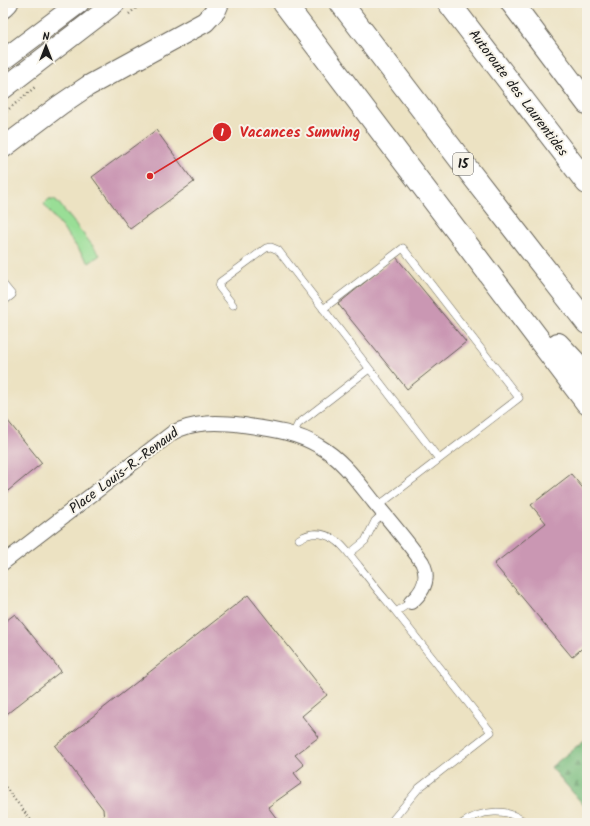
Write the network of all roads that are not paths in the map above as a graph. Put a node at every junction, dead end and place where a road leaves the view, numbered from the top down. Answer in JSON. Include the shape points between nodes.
{"nodes":[{"id":1,"x":8,"y":3,"type":"edge"},
{"id":2,"x":78,"y":3,"type":"edge"},
{"id":3,"x":115,"y":3,"type":"edge"},
{"id":4,"x":219,"y":3,"type":"edge"},
{"id":5,"x":284,"y":3,"type":"edge"},
{"id":6,"x":341,"y":3,"type":"edge"},
{"id":7,"x":449,"y":3,"type":"edge"},
{"id":8,"x":512,"y":3,"type":"edge"},
{"id":9,"x":3,"y":8,"type":"edge"},
{"id":10,"x":3,"y":60,"type":"edge"},
{"id":11,"x":3,"y":89,"type":"edge"},
{"id":12,"x":587,"y":103,"type":"edge"},
{"id":13,"x":3,"y":148,"type":"edge"},
{"id":14,"x":587,"y":184,"type":"edge"},
{"id":15,"x":488,"y":271,"type":"junction"},
{"id":16,"x":3,"y":284,"type":"edge"},
{"id":17,"x":3,"y":302,"type":"edge"},
{"id":18,"x":233,"y":305,"type":"dead end"},
{"id":19,"x":323,"y":309,"type":"junction"},
{"id":20,"x":587,"y":323,"type":"edge"},
{"id":21,"x":369,"y":369,"type":"junction"},
{"id":22,"x":587,"y":375,"type":"edge"},
{"id":23,"x":587,"y":403,"type":"edge"},
{"id":24,"x":293,"y":434,"type":"junction"},
{"id":25,"x":439,"y":459,"type":"junction"},
{"id":26,"x":381,"y":510,"type":"junction"},
{"id":27,"x":299,"y":539,"type":"dead end"},
{"id":28,"x":349,"y":554,"type":"junction"},
{"id":29,"x":3,"y":563,"type":"edge"},
{"id":30,"x":411,"y":602,"type":"joint"},
{"id":31,"x":396,"y":612,"type":"junction"},
{"id":32,"x":390,"y":823,"type":"edge"},
{"id":33,"x":463,"y":823,"type":"edge"},
{"id":34,"x":525,"y":823,"type":"edge"}],
"edges":[{"from":1,"to":9,"type":"street"},
{"from":2,"to":10,"type":"street"},
{"from":3,"to":11,"type":"street"},
{"from":4,"to":13,"type":"street","via":[[205,22],[88,86]]},
{"from":5,"to":15,"type":"highway"},
{"from":6,"to":20,"type":"highway","number":"15"},
{"from":7,"to":14,"type":"highway","name":"Autoroute des Laurentides"},
{"from":8,"to":12,"type":"highway"},
{"from":15,"to":22,"type":"highway"},
{"from":15,"to":23,"type":"highway"},
{"from":16,"to":17,"type":"lane","via":[[12,296]]},
{"from":18,"to":19,"type":"lane","via":[[219,287],[220,282],[266,248],[271,247],[278,250]]},
{"from":19,"to":21,"type":"lane"},
{"from":19,"to":25,"type":"lane","via":[[403,248],[470,334],[519,398]]},
{"from":21,"to":24,"type":"lane","via":[[298,424]]},
{"from":21,"to":25,"type":"lane"},
{"from":24,"to":26,"type":"street","name":"Place Louis-R.-Renaud","via":[[320,446],[343,464]]},
{"from":24,"to":29,"type":"street","name":"Place Louis-R.-Renaud","via":[[272,429],[208,422],[181,428]]},
{"from":25,"to":26,"type":"lane"},
{"from":26,"to":28,"type":"lane","via":[[365,541]]},
{"from":26,"to":30,"type":"street","name":"Place Louis-R.-Renaud","via":[[425,567],[424,588]]},
{"from":27,"to":28,"type":"lane","via":[[313,533],[324,534],[334,539]]},
{"from":28,"to":31,"type":"lane"},
{"from":30,"to":31,"type":"lane"},
{"from":31,"to":32,"type":"lane","via":[[491,732],[420,788]]},
{"from":33,"to":34,"type":"lane","via":[[470,818],[491,812],[508,813]]}]}
